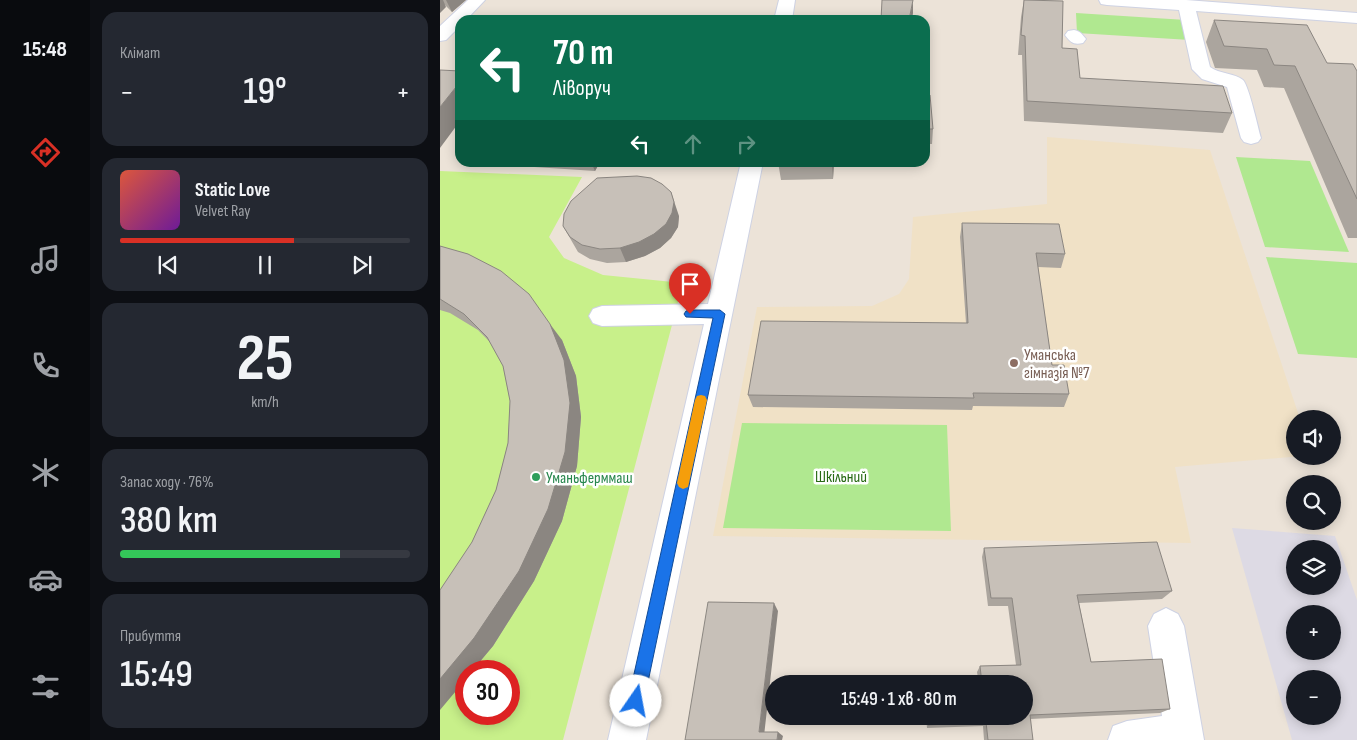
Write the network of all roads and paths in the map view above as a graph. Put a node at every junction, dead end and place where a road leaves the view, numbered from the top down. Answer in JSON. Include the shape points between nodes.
{"nodes":[{"id":1,"x":477,"y":0,"type":"edge"},
{"id":2,"x":787,"y":0,"type":"edge"},
{"id":3,"x":1108,"y":0,"type":"edge"},
{"id":4,"x":1186,"y":6,"type":"junction"},
{"id":5,"x":462,"y":15,"type":"edge"},
{"id":6,"x":784,"y":15,"type":"edge"},
{"id":7,"x":1357,"y":18,"type":"edge"},
{"id":8,"x":455,"y":21,"type":"edge"},
{"id":9,"x":440,"y":36,"type":"edge"},
{"id":10,"x":1252,"y":138,"type":"dead end"},
{"id":11,"x":751,"y":167,"type":"edge"},
{"id":12,"x":720,"y":314,"type":"junction"},
{"id":13,"x":602,"y":316,"type":"dead end"},
{"id":14,"x":1166,"y":626,"type":"dead end"},
{"id":15,"x":1185,"y":737,"type":"edge"},
{"id":16,"x":628,"y":740,"type":"edge"},
{"id":17,"x":1128,"y":740,"type":"edge"}],
"edges":[{"from":1,"to":5,"type":"street"},
{"from":2,"to":6,"type":"street"},
{"from":3,"to":4,"type":"street"},
{"from":4,"to":7,"type":"street"},
{"from":4,"to":10,"type":"street","via":[[1201,69],[1206,74],[1236,84]]},
{"from":8,"to":9,"type":"street"},
{"from":11,"to":12,"type":"street"},
{"from":12,"to":13,"type":"street"},
{"from":12,"to":16,"type":"street"},
{"from":14,"to":15,"type":"street"},
{"from":15,"to":17,"type":"street"}]}
